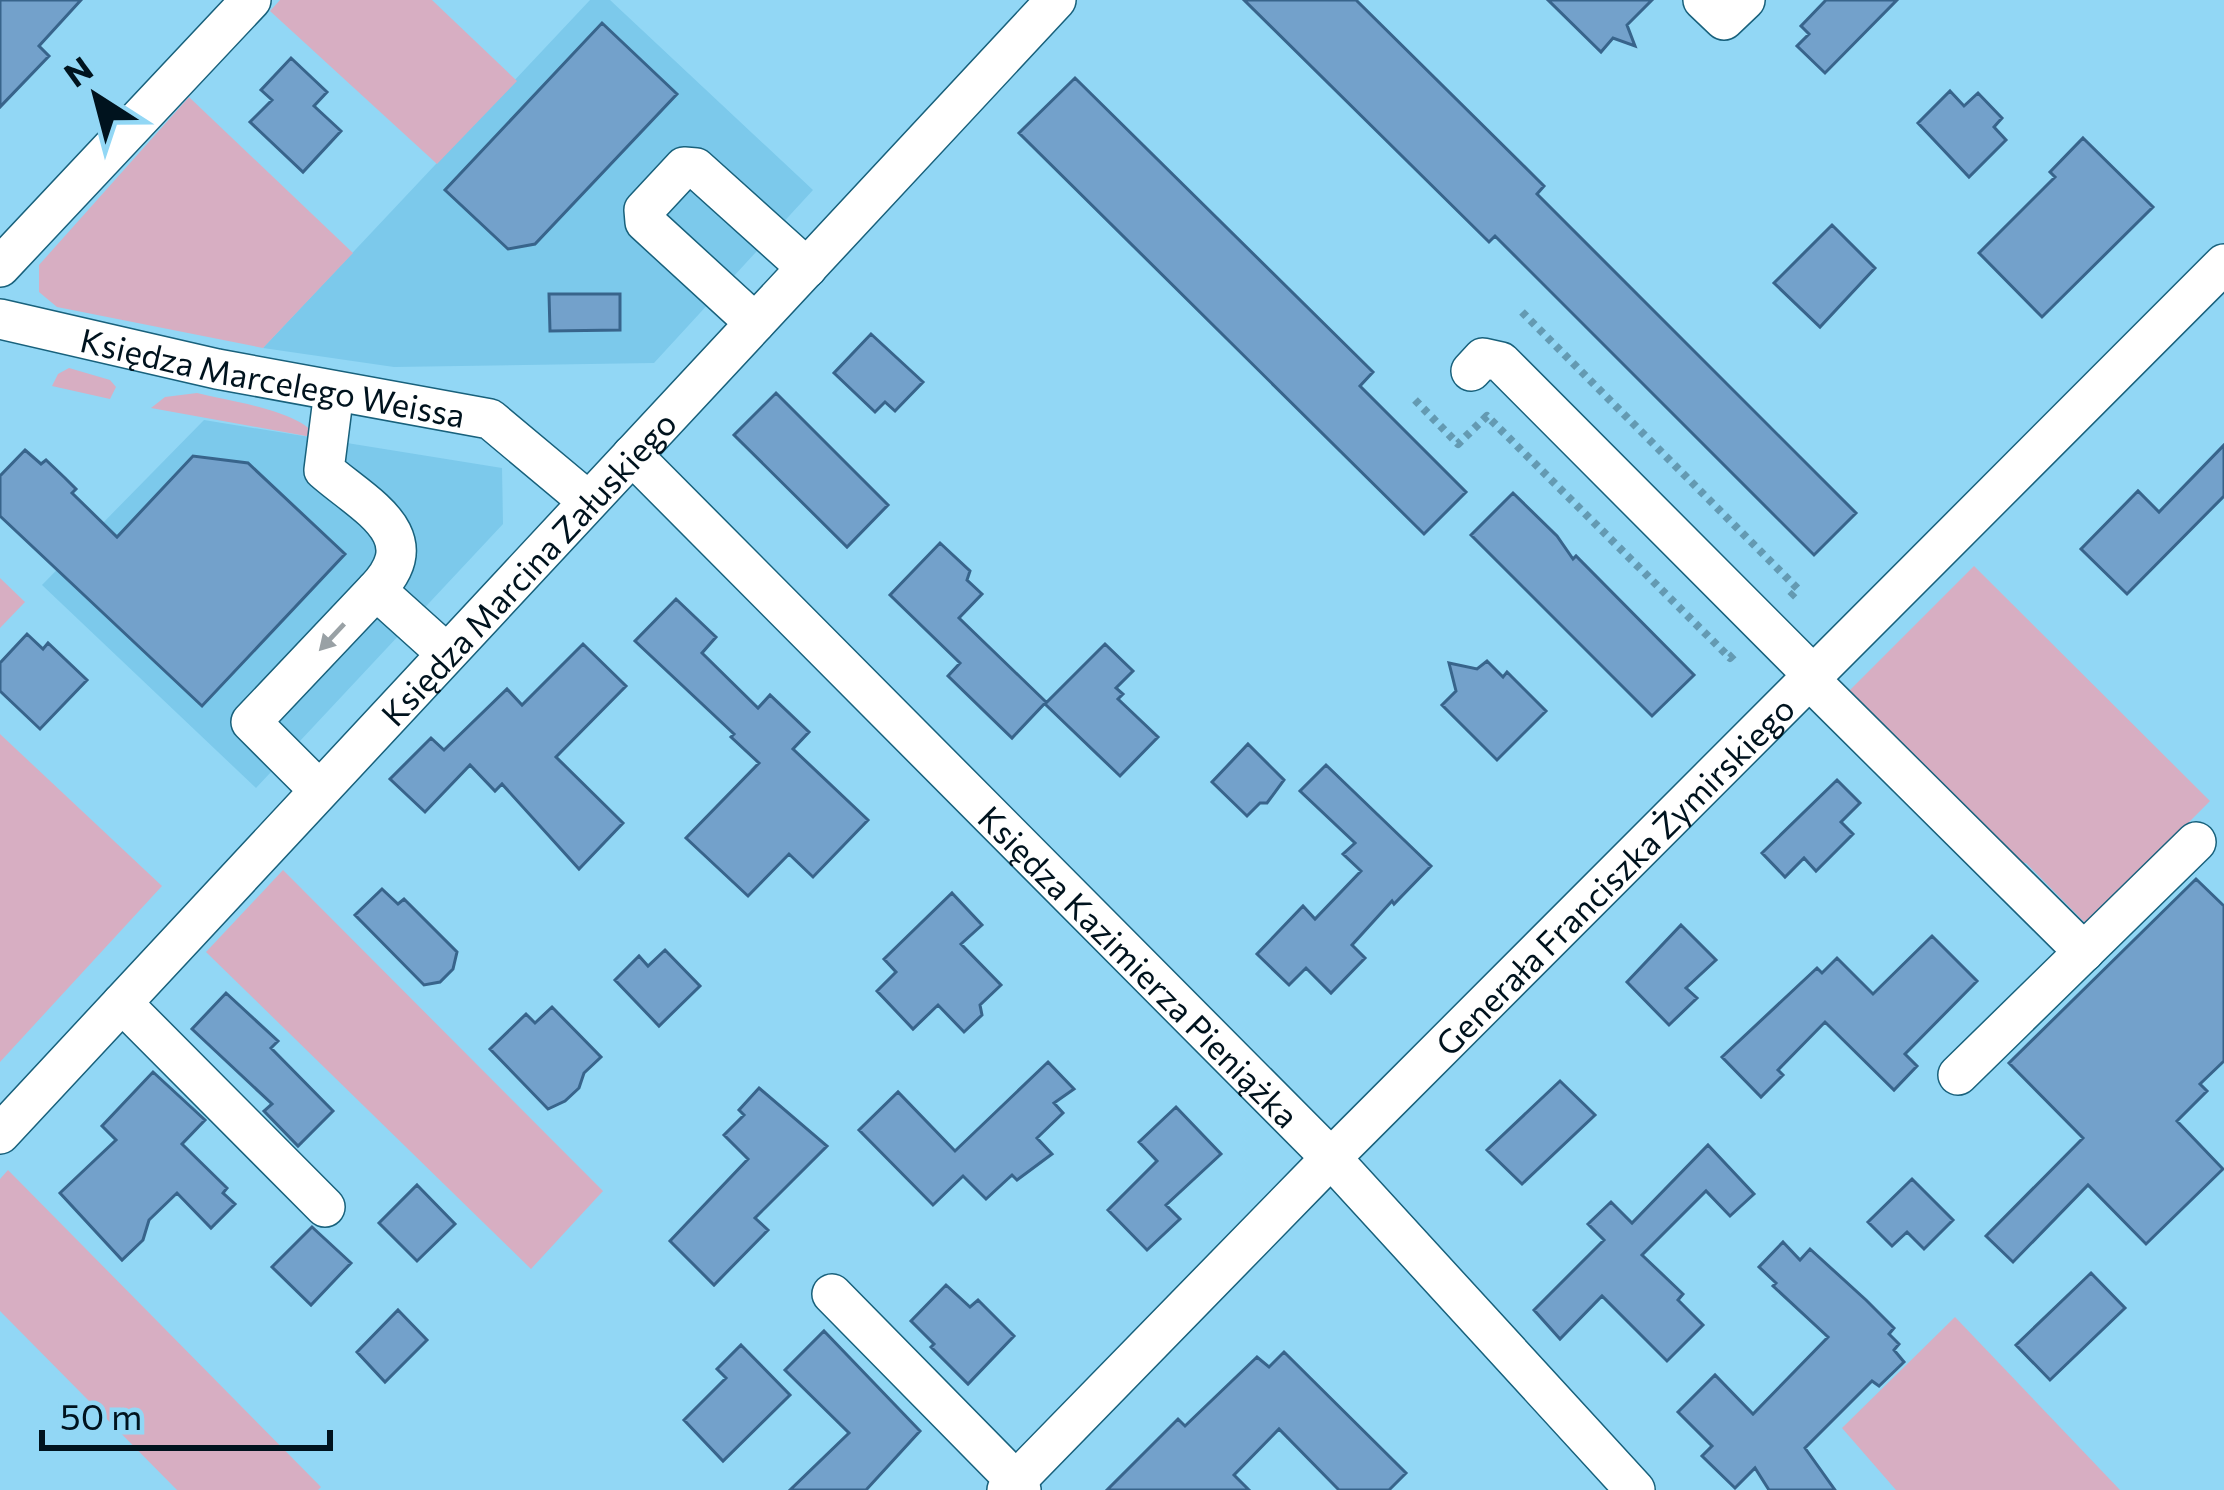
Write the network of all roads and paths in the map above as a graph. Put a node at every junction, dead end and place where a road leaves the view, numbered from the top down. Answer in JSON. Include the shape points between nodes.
{"nodes":[{"id":1,"x":251,"y":0,"type":"edge"},
{"id":2,"x":1056,"y":0,"type":"edge"},
{"id":3,"x":2224,"y":264,"type":"edge"},
{"id":4,"x":0,"y":267,"type":"edge"},
{"id":5,"x":807,"y":268,"type":"junction"},
{"id":6,"x":0,"y":320,"type":"edge"},
{"id":7,"x":755,"y":323,"type":"junction"},
{"id":8,"x":1471,"y":370,"type":"dead end"},
{"id":9,"x":334,"y":391,"type":"junction"},
{"id":10,"x":632,"y":455,"type":"junction"},
{"id":11,"x":588,"y":501,"type":"junction"},
{"id":12,"x":376,"y":590,"type":"junction"},
{"id":13,"x":446,"y":653,"type":"junction"},
{"id":14,"x":1812,"y":678,"type":"junction"},
{"id":15,"x":319,"y":790,"type":"junction"},
{"id":16,"x":2196,"y":842,"type":"dead end"},
{"id":17,"x":2084,"y":952,"type":"junction"},
{"id":18,"x":122,"y":1003,"type":"junction"},
{"id":19,"x":1958,"y":1075,"type":"dead end"},
{"id":20,"x":0,"y":1134,"type":"edge"},
{"id":21,"x":1331,"y":1158,"type":"junction"},
{"id":22,"x":325,"y":1208,"type":"dead end"},
{"id":23,"x":832,"y":1294,"type":"dead end"},
{"id":24,"x":1015,"y":1487,"type":"edge"},
{"id":25,"x":1630,"y":1488,"type":"edge"}],
"edges":[{"from":1,"to":4,"type":"street"},
{"from":2,"to":5,"type":"street","name":"Księdza Marcina Załuskiego"},
{"from":3,"to":14,"type":"street","name":"Generała Franciszka Żymirskiego"},
{"from":5,"to":7,"type":"street","name":"Księdza Marcina Załuskiego"},
{"from":5,"to":7,"type":"street","via":[[696,168],[684,167],[644,210],[645,222]]},
{"from":6,"to":9,"type":"street","name":"Księdza Marcelego Weissa"},
{"from":7,"to":10,"type":"street","name":"Księdza Marcina Załuskiego"},
{"from":8,"to":14,"type":"street","via":[[1483,358],[1501,362]]},
{"from":9,"to":11,"type":"street","name":"Księdza Marcelego Weissa","via":[[490,419]]},
{"from":9,"to":12,"type":"street","via":[[324,470],[394,532],[399,554]]},
{"from":10,"to":11,"type":"street","name":"Księdza Marcina Załuskiego"},
{"from":10,"to":21,"type":"street","name":"Księdza Kazimierza Pieniążka"},
{"from":11,"to":13,"type":"street","name":"Księdza Marcina Załuskiego"},
{"from":12,"to":13,"type":"street"},
{"from":12,"to":15,"type":"street","one_way":true,"via":[[251,722]]},
{"from":13,"to":15,"type":"street","name":"Księdza Marcina Załuskiego"},
{"from":14,"to":17,"type":"street"},
{"from":14,"to":21,"type":"street","name":"Generała Franciszka Żymirskiego"},
{"from":15,"to":18,"type":"street","name":"Księdza Marcina Załuskiego"},
{"from":16,"to":17,"type":"street"},
{"from":17,"to":19,"type":"street"},
{"from":18,"to":20,"type":"street","name":"Księdza Marcina Załuskiego"},
{"from":18,"to":22,"type":"street"},
{"from":21,"to":24,"type":"street","name":"Generała Franciszka Żymirskiego"},
{"from":21,"to":25,"type":"street","name":"Księdza Kazimierza Pieniążka"},
{"from":23,"to":24,"type":"street"}]}
